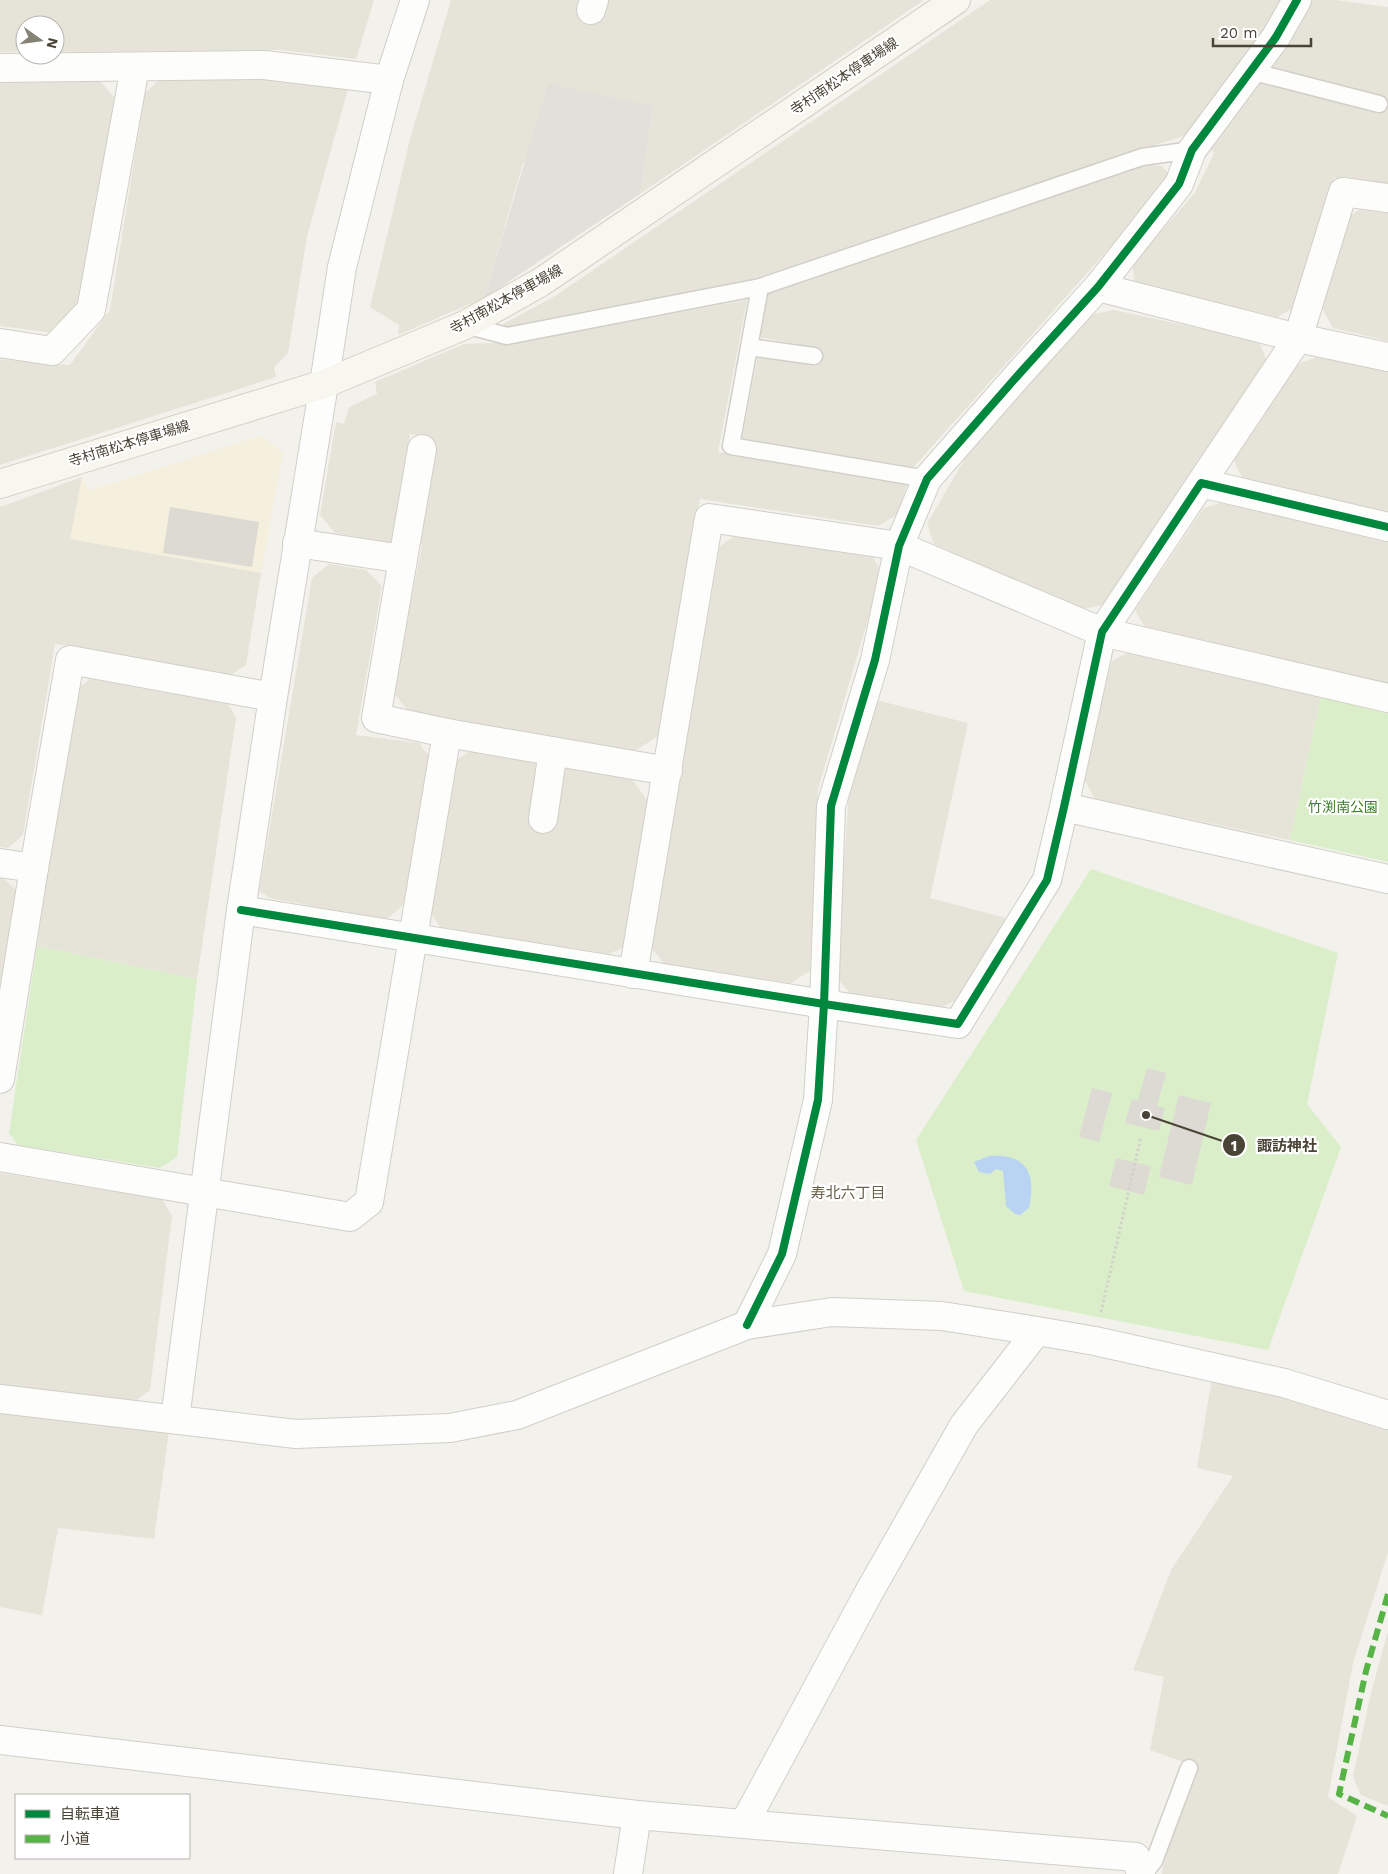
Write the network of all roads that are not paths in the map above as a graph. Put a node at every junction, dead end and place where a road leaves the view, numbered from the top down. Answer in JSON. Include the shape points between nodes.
{"nodes":[{"id":1,"x":415,"y":0,"type":"edge"},
{"id":2,"x":956,"y":0,"type":"edge"},
{"id":3,"x":1298,"y":0,"type":"edge"},
{"id":4,"x":135,"y":67,"type":"junction"},
{"id":5,"x":0,"y":68,"type":"edge"},
{"id":6,"x":1250,"y":71,"type":"junction"},
{"id":7,"x":389,"y":80,"type":"junction"},
{"id":8,"x":1378,"y":104,"type":"dead end"},
{"id":9,"x":1192,"y":150,"type":"junction"},
{"id":10,"x":1388,"y":198,"type":"edge"},
{"id":11,"x":760,"y":287,"type":"junction"},
{"id":12,"x":1098,"y":287,"type":"junction"},
{"id":13,"x":465,"y":325,"type":"junction"},
{"id":14,"x":1298,"y":338,"type":"junction"},
{"id":15,"x":0,"y":343,"type":"edge"},
{"id":16,"x":749,"y":347,"type":"junction"},
{"id":17,"x":814,"y":356,"type":"dead end"},
{"id":18,"x":1388,"y":357,"type":"edge"},
{"id":19,"x":324,"y":384,"type":"junction"},
{"id":20,"x":422,"y":450,"type":"dead end"},
{"id":21,"x":927,"y":479,"type":"junction"},
{"id":22,"x":1201,"y":483,"type":"junction"},
{"id":23,"x":0,"y":484,"type":"edge"},
{"id":24,"x":1388,"y":527,"type":"edge"},
{"id":25,"x":297,"y":543,"type":"junction"},
{"id":26,"x":899,"y":546,"type":"junction"},
{"id":27,"x":403,"y":559,"type":"junction"},
{"id":28,"x":1102,"y":632,"type":"junction"},
{"id":29,"x":273,"y":697,"type":"junction"},
{"id":30,"x":1388,"y":698,"type":"edge"},
{"id":31,"x":446,"y":733,"type":"junction"},
{"id":32,"x":553,"y":751,"type":"junction"},
{"id":33,"x":668,"y":771,"type":"junction"},
{"id":34,"x":1064,"y":807,"type":"junction"},
{"id":35,"x":543,"y":819,"type":"dead end"},
{"id":36,"x":0,"y":863,"type":"edge"},
{"id":37,"x":34,"y":868,"type":"junction"},
{"id":38,"x":1388,"y":879,"type":"edge"},
{"id":39,"x":242,"y":910,"type":"junction"},
{"id":40,"x":414,"y":938,"type":"junction"},
{"id":41,"x":633,"y":974,"type":"junction"},
{"id":42,"x":824,"y":1004,"type":"junction"},
{"id":43,"x":0,"y":1080,"type":"edge"},
{"id":44,"x":0,"y":1158,"type":"edge"},
{"id":45,"x":205,"y":1191,"type":"junction"},
{"id":46,"x":747,"y":1325,"type":"junction"},
{"id":47,"x":1037,"y":1331,"type":"junction"},
{"id":48,"x":0,"y":1399,"type":"edge"},
{"id":49,"x":1388,"y":1415,"type":"edge"},
{"id":50,"x":175,"y":1418,"type":"junction"},
{"id":51,"x":0,"y":1740,"type":"edge"},
{"id":52,"x":1189,"y":1768,"type":"dead end"},
{"id":53,"x":637,"y":1815,"type":"junction"},
{"id":54,"x":744,"y":1824,"type":"junction"},
{"id":55,"x":628,"y":1874,"type":"edge"},
{"id":56,"x":1143,"y":1874,"type":"edge"}],
"edges":[{"from":1,"to":7,"type":"street"},
{"from":2,"to":13,"type":"main road","name":"寺村南松本停車場線","via":[[541,282]]},
{"from":3,"to":6,"type":"street"},
{"from":4,"to":5,"type":"street"},
{"from":4,"to":7,"type":"street","via":[[264,65]]},
{"from":4,"to":15,"type":"street","via":[[91,310],[52,351]]},
{"from":6,"to":8,"type":"lane"},
{"from":6,"to":9,"type":"street"},
{"from":7,"to":19,"type":"street","via":[[342,266]]},
{"from":9,"to":11,"type":"lane","via":[[1142,157]]},
{"from":9,"to":12,"type":"street","via":[[1179,184]]},
{"from":10,"to":14,"type":"street","via":[[1343,192]]},
{"from":11,"to":13,"type":"lane","via":[[507,336]]},
{"from":11,"to":16,"type":"lane"},
{"from":12,"to":14,"type":"street"},
{"from":12,"to":21,"type":"street"},
{"from":13,"to":19,"type":"main road","name":"寺村南松本停車場線"},
{"from":14,"to":18,"type":"street"},
{"from":14,"to":22,"type":"street"},
{"from":16,"to":17,"type":"lane"},
{"from":16,"to":21,"type":"lane","via":[[731,446]]},
{"from":19,"to":23,"type":"main road","name":"寺村南松本停車場線"},
{"from":19,"to":25,"type":"street"},
{"from":20,"to":27,"type":"street"},
{"from":21,"to":26,"type":"street"},
{"from":22,"to":24,"type":"street"},
{"from":22,"to":28,"type":"street"},
{"from":25,"to":27,"type":"street"},
{"from":25,"to":29,"type":"street"},
{"from":26,"to":28,"type":"street"},
{"from":26,"to":33,"type":"street","via":[[709,518]]},
{"from":26,"to":42,"type":"street","via":[[875,660],[831,806]]},
{"from":27,"to":31,"type":"street","via":[[376,718]]},
{"from":28,"to":30,"type":"street"},
{"from":28,"to":34,"type":"street"},
{"from":29,"to":37,"type":"street","via":[[70,660]]},
{"from":29,"to":39,"type":"street"},
{"from":31,"to":32,"type":"street"},
{"from":31,"to":40,"type":"street"},
{"from":32,"to":33,"type":"street"},
{"from":32,"to":35,"type":"street"},
{"from":33,"to":41,"type":"street"},
{"from":34,"to":38,"type":"street"},
{"from":34,"to":42,"type":"street","via":[[1047,880],[958,1024]]},
{"from":36,"to":37,"type":"street"},
{"from":37,"to":43,"type":"street"},
{"from":39,"to":40,"type":"street"},
{"from":39,"to":45,"type":"street"},
{"from":40,"to":41,"type":"street"},
{"from":40,"to":45,"type":"street","via":[[369,1202],[350,1217]]},
{"from":41,"to":42,"type":"street"},
{"from":42,"to":46,"type":"street","via":[[818,1100],[782,1254]]},
{"from":44,"to":45,"type":"street"},
{"from":45,"to":50,"type":"street"},
{"from":46,"to":47,"type":"street","via":[[832,1312],[942,1316]]},
{"from":46,"to":50,"type":"street","via":[[517,1415],[450,1428],[296,1434]]},
{"from":47,"to":49,"type":"street","via":[[1284,1383]]},
{"from":47,"to":54,"type":"street","via":[[964,1425]]},
{"from":48,"to":50,"type":"street"},
{"from":51,"to":53,"type":"street"},
{"from":52,"to":56,"type":"lane","via":[[1154,1861]]},
{"from":53,"to":54,"type":"street"},
{"from":53,"to":55,"type":"street"},
{"from":54,"to":56,"type":"street","via":[[1136,1857]]}]}
